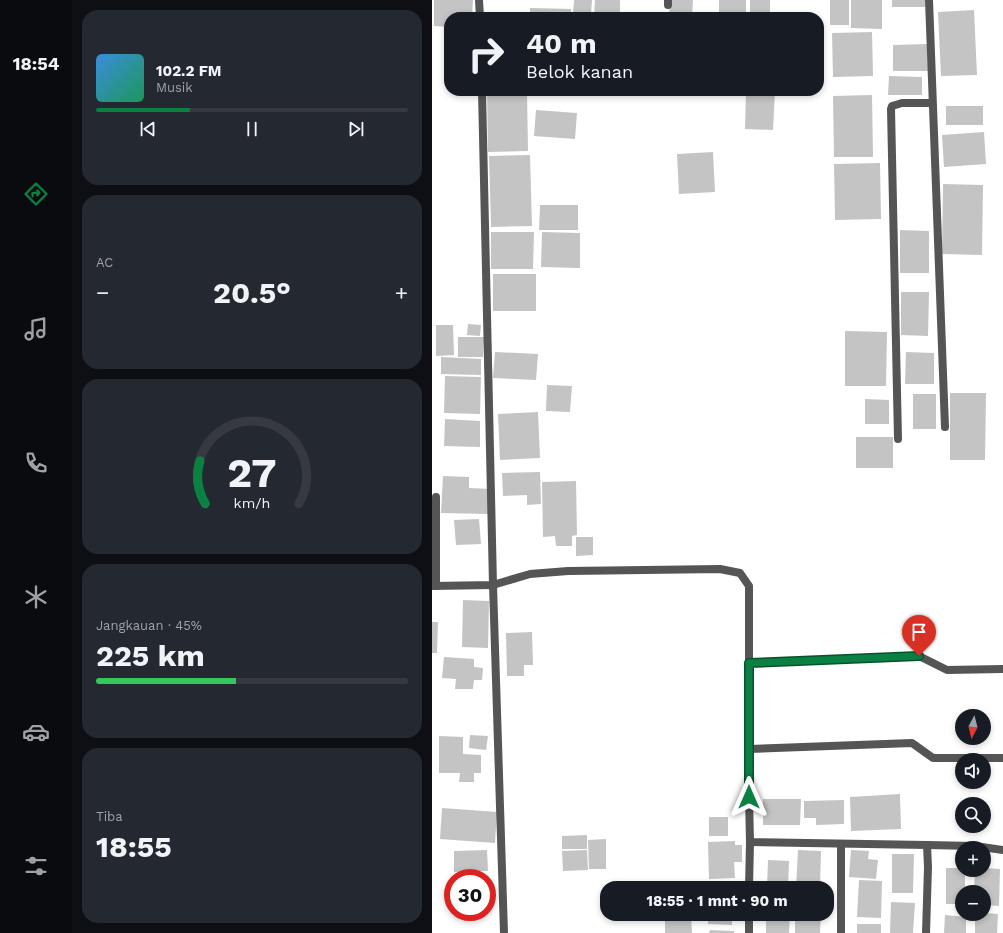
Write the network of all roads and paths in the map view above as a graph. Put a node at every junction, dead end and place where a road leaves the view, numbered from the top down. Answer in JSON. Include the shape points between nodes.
{"nodes":[{"id":1,"x":479,"y":0,"type":"edge"},
{"id":2,"x":929,"y":0,"type":"edge"},
{"id":3,"x":480,"y":12,"type":"edge"},
{"id":4,"x":482,"y":96,"type":"edge"},
{"id":5,"x":932,"y":103,"type":"junction"},
{"id":6,"x":945,"y":427,"type":"dead end"},
{"id":7,"x":898,"y":439,"type":"dead end"},
{"id":8,"x":436,"y":496,"type":"dead end"},
{"id":9,"x":493,"y":585,"type":"junction"},
{"id":10,"x":434,"y":586,"type":"edge"},
{"id":11,"x":749,"y":663,"type":"junction"},
{"id":12,"x":1003,"y":669,"type":"edge"},
{"id":13,"x":749,"y":749,"type":"junction"},
{"id":14,"x":1003,"y":758,"type":"edge"},
{"id":15,"x":750,"y":842,"type":"junction"},
{"id":16,"x":841,"y":844,"type":"junction"},
{"id":17,"x":927,"y":845,"type":"junction"},
{"id":18,"x":1003,"y":850,"type":"edge"},
{"id":19,"x":749,"y":881,"type":"edge"},
{"id":20,"x":749,"y":921,"type":"edge"},
{"id":21,"x":504,"y":933,"type":"edge"},
{"id":22,"x":749,"y":933,"type":"edge"},
{"id":23,"x":842,"y":933,"type":"edge"},
{"id":24,"x":926,"y":933,"type":"edge"}],
"edges":[{"from":1,"to":3,"type":"street"},
{"from":2,"to":5,"type":"street"},
{"from":4,"to":9,"type":"street"},
{"from":5,"to":6,"type":"street"},
{"from":5,"to":7,"type":"street","via":[[902,103],[892,106],[891,109]]},
{"from":8,"to":10,"type":"street"},
{"from":9,"to":10,"type":"street"},
{"from":9,"to":11,"type":"street","via":[[530,574],[568,571],[720,569],[740,573],[749,586]]},
{"from":9,"to":21,"type":"street"},
{"from":11,"to":12,"type":"street","via":[[919,656],[948,670]]},
{"from":11,"to":13,"type":"street"},
{"from":13,"to":14,"type":"street","via":[[912,743],[933,758]]},
{"from":13,"to":15,"type":"street"},
{"from":15,"to":16,"type":"street"},
{"from":15,"to":19,"type":"street"},
{"from":16,"to":17,"type":"street"},
{"from":16,"to":23,"type":"street"},
{"from":17,"to":18,"type":"street","via":[[975,846]]},
{"from":17,"to":24,"type":"street"},
{"from":20,"to":22,"type":"street"}]}
